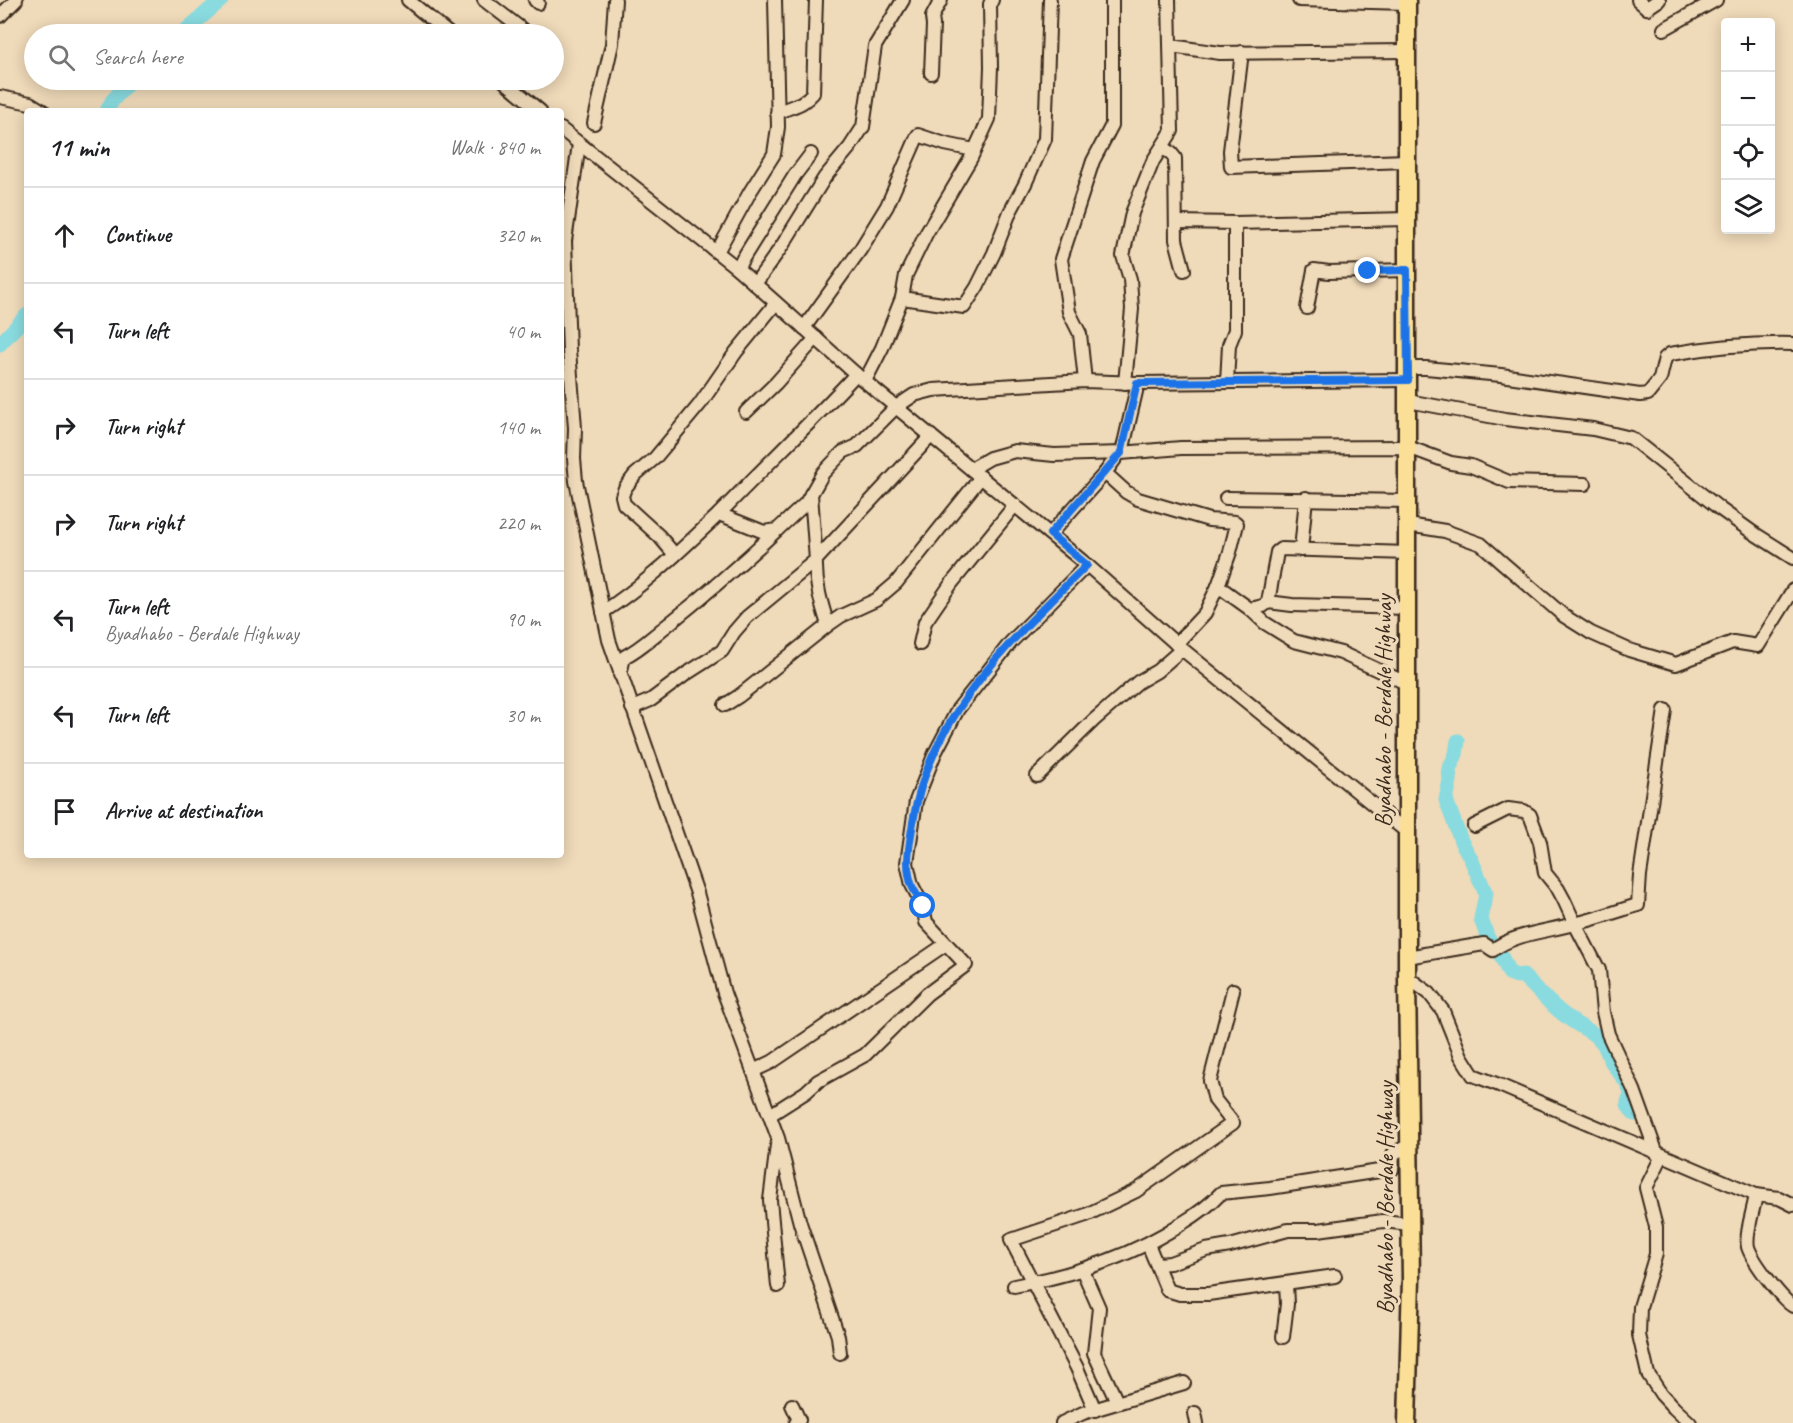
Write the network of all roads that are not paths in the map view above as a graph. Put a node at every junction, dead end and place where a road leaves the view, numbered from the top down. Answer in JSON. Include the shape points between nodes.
{"nodes":[{"id":1,"x":16,"y":0,"type":"edge"},
{"id":2,"x":408,"y":0,"type":"edge"},
{"id":3,"x":484,"y":0,"type":"edge"},
{"id":4,"x":615,"y":0,"type":"edge"},
{"id":5,"x":775,"y":0,"type":"edge"},
{"id":6,"x":816,"y":0,"type":"edge"},
{"id":7,"x":903,"y":0,"type":"edge"},
{"id":8,"x":941,"y":0,"type":"edge"},
{"id":9,"x":992,"y":0,"type":"edge"},
{"id":10,"x":1050,"y":0,"type":"edge"},
{"id":11,"x":1112,"y":0,"type":"edge"},
{"id":12,"x":1169,"y":0,"type":"edge"},
{"id":13,"x":1299,"y":0,"type":"edge"},
{"id":14,"x":1638,"y":0,"type":"edge"},
{"id":15,"x":1659,"y":0,"type":"edge"},
{"id":16,"x":1716,"y":0,"type":"edge"},
{"id":17,"x":1407,"y":2,"type":"edge"},
{"id":18,"x":424,"y":5,"type":"edge"},
{"id":19,"x":2,"y":11,"type":"edge"},
{"id":20,"x":440,"y":24,"type":"edge"},
{"id":21,"x":515,"y":24,"type":"edge"},
{"id":22,"x":1664,"y":29,"type":"dead end"},
{"id":23,"x":1171,"y":46,"type":"junction"},
{"id":24,"x":1407,"y":51,"type":"junction"},
{"id":25,"x":1242,"y":52,"type":"junction"},
{"id":26,"x":931,"y":73,"type":"dead end"},
{"id":27,"x":515,"y":90,"type":"edge"},
{"id":28,"x":0,"y":97,"type":"edge"},
{"id":29,"x":38,"y":108,"type":"edge"},
{"id":30,"x":536,"y":108,"type":"edge"},
{"id":31,"x":777,"y":113,"type":"junction"},
{"id":32,"x":594,"y":123,"type":"dead end"},
{"id":33,"x":564,"y":132,"type":"edge"},
{"id":34,"x":579,"y":144,"type":"junction"},
{"id":35,"x":1162,"y":148,"type":"junction"},
{"id":36,"x":974,"y":150,"type":"junction"},
{"id":37,"x":811,"y":154,"type":"dead end"},
{"id":38,"x":1407,"y":161,"type":"junction"},
{"id":39,"x":1408,"y":219,"type":"junction"},
{"id":40,"x":1177,"y":222,"type":"junction"},
{"id":41,"x":1235,"y":223,"type":"junction"},
{"id":42,"x":717,"y":252,"type":"junction"},
{"id":43,"x":737,"y":268,"type":"junction"},
{"id":44,"x":1184,"y":270,"type":"dead end"},
{"id":45,"x":1407,"y":270,"type":"junction"},
{"id":46,"x":755,"y":284,"type":"junction"},
{"id":47,"x":902,"y":298,"type":"junction"},
{"id":48,"x":776,"y":303,"type":"junction"},
{"id":49,"x":1307,"y":308,"type":"dead end"},
{"id":50,"x":804,"y":328,"type":"junction"},
{"id":51,"x":816,"y":338,"type":"junction"},
{"id":52,"x":1793,"y":344,"type":"edge"},
{"id":53,"x":1408,"y":374,"type":"junction"},
{"id":54,"x":861,"y":377,"type":"junction"},
{"id":55,"x":1085,"y":381,"type":"junction"},
{"id":56,"x":1227,"y":382,"type":"junction"},
{"id":57,"x":1131,"y":383,"type":"junction"},
{"id":58,"x":1408,"y":401,"type":"junction"},
{"id":59,"x":896,"y":407,"type":"junction"},
{"id":60,"x":746,"y":412,"type":"dead end"},
{"id":61,"x":931,"y":436,"type":"junction"},
{"id":62,"x":1408,"y":447,"type":"junction"},
{"id":63,"x":1121,"y":453,"type":"junction"},
{"id":64,"x":1105,"y":472,"type":"junction"},
{"id":65,"x":976,"y":473,"type":"junction"},
{"id":66,"x":1585,"y":484,"type":"dead end"},
{"id":67,"x":811,"y":494,"type":"junction"},
{"id":68,"x":1226,"y":498,"type":"dead end"},
{"id":69,"x":1306,"y":498,"type":"junction"},
{"id":70,"x":1408,"y":501,"type":"junction"},
{"id":71,"x":1015,"y":505,"type":"junction"},
{"id":72,"x":719,"y":514,"type":"junction"},
{"id":73,"x":1408,"y":525,"type":"junction"},
{"id":74,"x":777,"y":530,"type":"junction"},
{"id":75,"x":1050,"y":534,"type":"junction"},
{"id":76,"x":1301,"y":550,"type":"junction"},
{"id":77,"x":1408,"y":553,"type":"junction"},
{"id":78,"x":675,"y":555,"type":"junction"},
{"id":79,"x":1793,"y":558,"type":"edge"},
{"id":80,"x":816,"y":560,"type":"junction"},
{"id":81,"x":1087,"y":565,"type":"junction"},
{"id":82,"x":1218,"y":586,"type":"junction"},
{"id":83,"x":1793,"y":591,"type":"edge"},
{"id":84,"x":1268,"y":602,"type":"junction"},
{"id":85,"x":1407,"y":608,"type":"junction"},
{"id":86,"x":1250,"y":609,"type":"junction"},
{"id":87,"x":603,"y":612,"type":"junction"},
{"id":88,"x":828,"y":625,"type":"junction"},
{"id":89,"x":920,"y":644,"type":"dead end"},
{"id":90,"x":1179,"y":646,"type":"junction"},
{"id":91,"x":620,"y":675,"type":"junction"},
{"id":92,"x":1408,"y":684,"type":"junction"},
{"id":93,"x":725,"y":705,"type":"dead end"},
{"id":94,"x":632,"y":708,"type":"junction"},
{"id":95,"x":1665,"y":710,"type":"dead end"},
{"id":96,"x":1037,"y":776,"type":"dead end"},
{"id":97,"x":1474,"y":826,"type":"dead end"},
{"id":98,"x":1407,"y":832,"type":"junction"},
{"id":99,"x":1575,"y":924,"type":"junction"},
{"id":100,"x":946,"y":944,"type":"junction"},
{"id":101,"x":1407,"y":957,"type":"junction"},
{"id":102,"x":1407,"y":977,"type":"junction"},
{"id":103,"x":1233,"y":990,"type":"dead end"},
{"id":104,"x":753,"y":1071,"type":"junction"},
{"id":105,"x":770,"y":1115,"type":"junction"},
{"id":106,"x":778,"y":1138,"type":"junction"},
{"id":107,"x":1409,"y":1145,"type":"junction"},
{"id":108,"x":1659,"y":1155,"type":"junction"},
{"id":109,"x":1756,"y":1196,"type":"junction"},
{"id":110,"x":1793,"y":1205,"type":"edge"},
{"id":111,"x":1410,"y":1224,"type":"junction"},
{"id":112,"x":1148,"y":1244,"type":"junction"},
{"id":113,"x":1158,"y":1264,"type":"junction"},
{"id":114,"x":1082,"y":1269,"type":"junction"},
{"id":115,"x":1335,"y":1276,"type":"dead end"},
{"id":116,"x":1033,"y":1282,"type":"junction"},
{"id":117,"x":1286,"y":1283,"type":"junction"},
{"id":118,"x":778,"y":1286,"type":"dead end"},
{"id":119,"x":1014,"y":1286,"type":"dead end"},
{"id":120,"x":1793,"y":1306,"type":"edge"},
{"id":121,"x":1283,"y":1337,"type":"dead end"},
{"id":122,"x":840,"y":1353,"type":"dead end"},
{"id":123,"x":1184,"y":1383,"type":"dead end"},
{"id":124,"x":1117,"y":1402,"type":"junction"},
{"id":125,"x":792,"y":1406,"type":"dead end"},
{"id":126,"x":1095,"y":1410,"type":"junction"},
{"id":127,"x":796,"y":1423,"type":"edge"},
{"id":128,"x":1062,"y":1423,"type":"edge"},
{"id":129,"x":1407,"y":1423,"type":"edge"},
{"id":130,"x":1690,"y":1423,"type":"edge"}],
"edges":[{"from":1,"to":19,"type":"street"},
{"from":2,"to":18,"type":"street"},
{"from":3,"to":21,"type":"street"},
{"from":4,"to":32,"type":"street","via":[[612,44]]},
{"from":5,"to":31,"type":"street"},
{"from":6,"to":31,"type":"street","via":[[813,93],[805,103]]},
{"from":7,"to":46,"type":"street","via":[[875,46],[863,127]]},
{"from":8,"to":26,"type":"street","via":[[932,17]]},
{"from":9,"to":36,"type":"street","via":[[989,119]]},
{"from":10,"to":47,"type":"street","via":[[1045,139],[977,287],[964,307]]},
{"from":11,"to":55,"type":"street","via":[[1112,125],[1093,161],[1061,259],[1069,312],[1080,334]]},
{"from":12,"to":23,"type":"street"},
{"from":13,"to":17,"type":"street"},
{"from":14,"to":15,"type":"street","via":[[1647,8]]},
{"from":16,"to":22,"type":"street"},
{"from":17,"to":24,"type":"main road","name":"Byadhabo - Berdale Highway"},
{"from":18,"to":20,"type":"street"},
{"from":23,"to":25,"type":"street"},
{"from":23,"to":35,"type":"street","via":[[1172,131]]},
{"from":24,"to":25,"type":"street"},
{"from":24,"to":38,"type":"main road","name":"Byadhabo - Berdale Highway"},
{"from":25,"to":38,"type":"street","via":[[1231,167]]},
{"from":27,"to":30,"type":"street"},
{"from":28,"to":29,"type":"street"},
{"from":31,"to":42,"type":"street","via":[[774,154]]},
{"from":33,"to":34,"type":"street"},
{"from":34,"to":42,"type":"street"},
{"from":34,"to":87,"type":"street","via":[[565,241],[574,459]]},
{"from":35,"to":40,"type":"street","via":[[1175,158]]},
{"from":35,"to":57,"type":"street","via":[[1132,213],[1123,256],[1130,279],[1132,309]]},
{"from":36,"to":47,"type":"street","via":[[906,275]]},
{"from":36,"to":50,"type":"street","via":[[918,135],[888,206]]},
{"from":37,"to":43,"type":"street"},
{"from":38,"to":39,"type":"main road","name":"Byadhabo - Berdale Highway"},
{"from":39,"to":41,"type":"street"},
{"from":39,"to":45,"type":"main road","name":"Byadhabo - Berdale Highway"},
{"from":40,"to":41,"type":"street"},
{"from":40,"to":44,"type":"street","via":[[1176,240]]},
{"from":41,"to":56,"type":"street","via":[[1235,330],[1229,345]]},
{"from":42,"to":43,"type":"street"},
{"from":43,"to":46,"type":"street"},
{"from":45,"to":49,"type":"street","via":[[1314,270]]},
{"from":45,"to":53,"type":"main road","name":"Byadhabo - Berdale Highway"},
{"from":46,"to":48,"type":"street"},
{"from":47,"to":54,"type":"street","via":[[882,348]]},
{"from":48,"to":50,"type":"street"},
{"from":48,"to":78,"type":"street","via":[[700,404],[625,488],[624,504]]},
{"from":50,"to":51,"type":"street"},
{"from":51,"to":54,"type":"street"},
{"from":51,"to":60,"type":"street"},
{"from":52,"to":53,"type":"street","via":[[1728,346],[1670,354],[1665,358],[1660,379],[1648,394],[1640,395],[1426,368]]},
{"from":53,"to":56,"type":"street"},
{"from":53,"to":58,"type":"main road","name":"Byadhabo - Berdale Highway"},
{"from":54,"to":59,"type":"street"},
{"from":54,"to":72,"type":"street"},
{"from":55,"to":57,"type":"street"},
{"from":55,"to":59,"type":"street","via":[[933,390],[914,395]]},
{"from":56,"to":57,"type":"street"},
{"from":57,"to":63,"type":"street"},
{"from":58,"to":62,"type":"main road","name":"Byadhabo - Berdale Highway"},
{"from":58,"to":79,"type":"street","via":[[1630,438],[1752,532]]},
{"from":59,"to":61,"type":"street"},
{"from":59,"to":67,"type":"street","via":[[856,446],[843,452],[823,473]]},
{"from":61,"to":65,"type":"street"},
{"from":61,"to":80,"type":"street"},
{"from":62,"to":63,"type":"street","via":[[1181,448]]},
{"from":62,"to":66,"type":"street","via":[[1509,482]]},
{"from":62,"to":70,"type":"main road","name":"Byadhabo - Berdale Highway"},
{"from":63,"to":64,"type":"street"},
{"from":63,"to":65,"type":"street","via":[[1054,455],[1015,451],[990,458]]},
{"from":64,"to":75,"type":"street"},
{"from":64,"to":82,"type":"street","via":[[1138,499],[1237,524]]},
{"from":65,"to":71,"type":"street"},
{"from":65,"to":88,"type":"street","via":[[896,583],[876,600]]},
{"from":67,"to":74,"type":"street"},
{"from":67,"to":80,"type":"street"},
{"from":68,"to":69,"type":"street"},
{"from":69,"to":70,"type":"street"},
{"from":69,"to":76,"type":"street"},
{"from":70,"to":73,"type":"main road","name":"Byadhabo - Berdale Highway"},
{"from":71,"to":75,"type":"street"},
{"from":71,"to":89,"type":"street","via":[[925,622]]},
{"from":72,"to":74,"type":"street","via":[[764,532]]},
{"from":72,"to":78,"type":"street"},
{"from":73,"to":77,"type":"main road","name":"Byadhabo - Berdale Highway"},
{"from":73,"to":83,"type":"street","via":[[1445,531],[1481,544],[1564,616],[1591,633],[1676,664],[1733,642],[1758,646]]},
{"from":74,"to":91,"type":"street","via":[[639,650],[624,657]]},
{"from":75,"to":81,"type":"street"},
{"from":76,"to":77,"type":"street"},
{"from":76,"to":84,"type":"street","via":[[1277,552]]},
{"from":77,"to":85,"type":"main road","name":"Byadhabo - Berdale Highway"},
{"from":78,"to":87,"type":"street"},
{"from":80,"to":88,"type":"street","via":[[819,597]]},
{"from":80,"to":94,"type":"street","via":[[747,617],[722,651],[651,700]]},
{"from":81,"to":90,"type":"street"},
{"from":81,"to":100,"type":"street","via":[[1011,642],[958,709],[916,801],[907,863],[926,922]]},
{"from":82,"to":86,"type":"street"},
{"from":82,"to":90,"type":"street","via":[[1205,613]]},
{"from":84,"to":85,"type":"street"},
{"from":84,"to":86,"type":"street"},
{"from":85,"to":92,"type":"main road","name":"Byadhabo - Berdale Highway"},
{"from":86,"to":92,"type":"street","via":[[1294,640],[1341,653]]},
{"from":87,"to":91,"type":"street"},
{"from":88,"to":93,"type":"street"},
{"from":90,"to":96,"type":"street","via":[[1157,671],[1094,720]]},
{"from":90,"to":98,"type":"street"},
{"from":91,"to":94,"type":"street"},
{"from":92,"to":98,"type":"main road","name":"Byadhabo - Berdale Highway"},
{"from":94,"to":104,"type":"street","via":[[697,893],[723,993]]},
{"from":95,"to":99,"type":"street","via":[[1638,905]]},
{"from":97,"to":99,"type":"street","via":[[1508,809],[1530,815],[1545,873],[1558,889]]},
{"from":98,"to":101,"type":"main road","name":"Byadhabo - Berdale Highway"},
{"from":99,"to":101,"type":"street","via":[[1528,935],[1496,948],[1484,944]]},
{"from":99,"to":108,"type":"street","via":[[1599,970],[1608,1034]]},
{"from":100,"to":104,"type":"street"},
{"from":100,"to":105,"type":"street","via":[[966,965],[927,994],[865,1055]]},
{"from":101,"to":102,"type":"main road","name":"Byadhabo - Berdale Highway"},
{"from":102,"to":107,"type":"main road","name":"Byadhabo - Berdale Highway"},
{"from":102,"to":108,"type":"street","via":[[1429,993],[1443,1011],[1473,1075]]},
{"from":103,"to":116,"type":"street","via":[[1210,1081],[1215,1100],[1233,1123],[1136,1191],[1086,1215],[1011,1240]]},
{"from":104,"to":105,"type":"street"},
{"from":105,"to":106,"type":"street"},
{"from":106,"to":118,"type":"street","via":[[770,1200]]},
{"from":106,"to":122,"type":"street"},
{"from":107,"to":111,"type":"main road","name":"Byadhabo - Berdale Highway"},
{"from":107,"to":112,"type":"street","via":[[1394,1154],[1392,1169],[1221,1193],[1210,1205]]},
{"from":108,"to":109,"type":"street"},
{"from":108,"to":130,"type":"street","via":[[1646,1188],[1656,1227],[1656,1254],[1640,1307],[1639,1335],[1648,1374],[1660,1394]]},
{"from":109,"to":110,"type":"street","via":[[1779,1198]]},
{"from":109,"to":120,"type":"street","via":[[1748,1246],[1777,1292]]},
{"from":111,"to":113,"type":"street","via":[[1383,1221],[1288,1230]]},
{"from":111,"to":129,"type":"main road","name":"Byadhabo - Berdale Highway"},
{"from":112,"to":113,"type":"street"},
{"from":112,"to":114,"type":"street"},
{"from":113,"to":117,"type":"street","via":[[1167,1290],[1180,1294]]},
{"from":114,"to":116,"type":"street"},
{"from":114,"to":124,"type":"street","via":[[1099,1308],[1094,1353]]},
{"from":115,"to":117,"type":"street"},
{"from":116,"to":119,"type":"street"},
{"from":116,"to":126,"type":"street"},
{"from":117,"to":121,"type":"street"},
{"from":123,"to":124,"type":"street"},
{"from":124,"to":126,"type":"street"},
{"from":125,"to":127,"type":"street","via":[[799,1420]]},
{"from":126,"to":128,"type":"street"}]}
